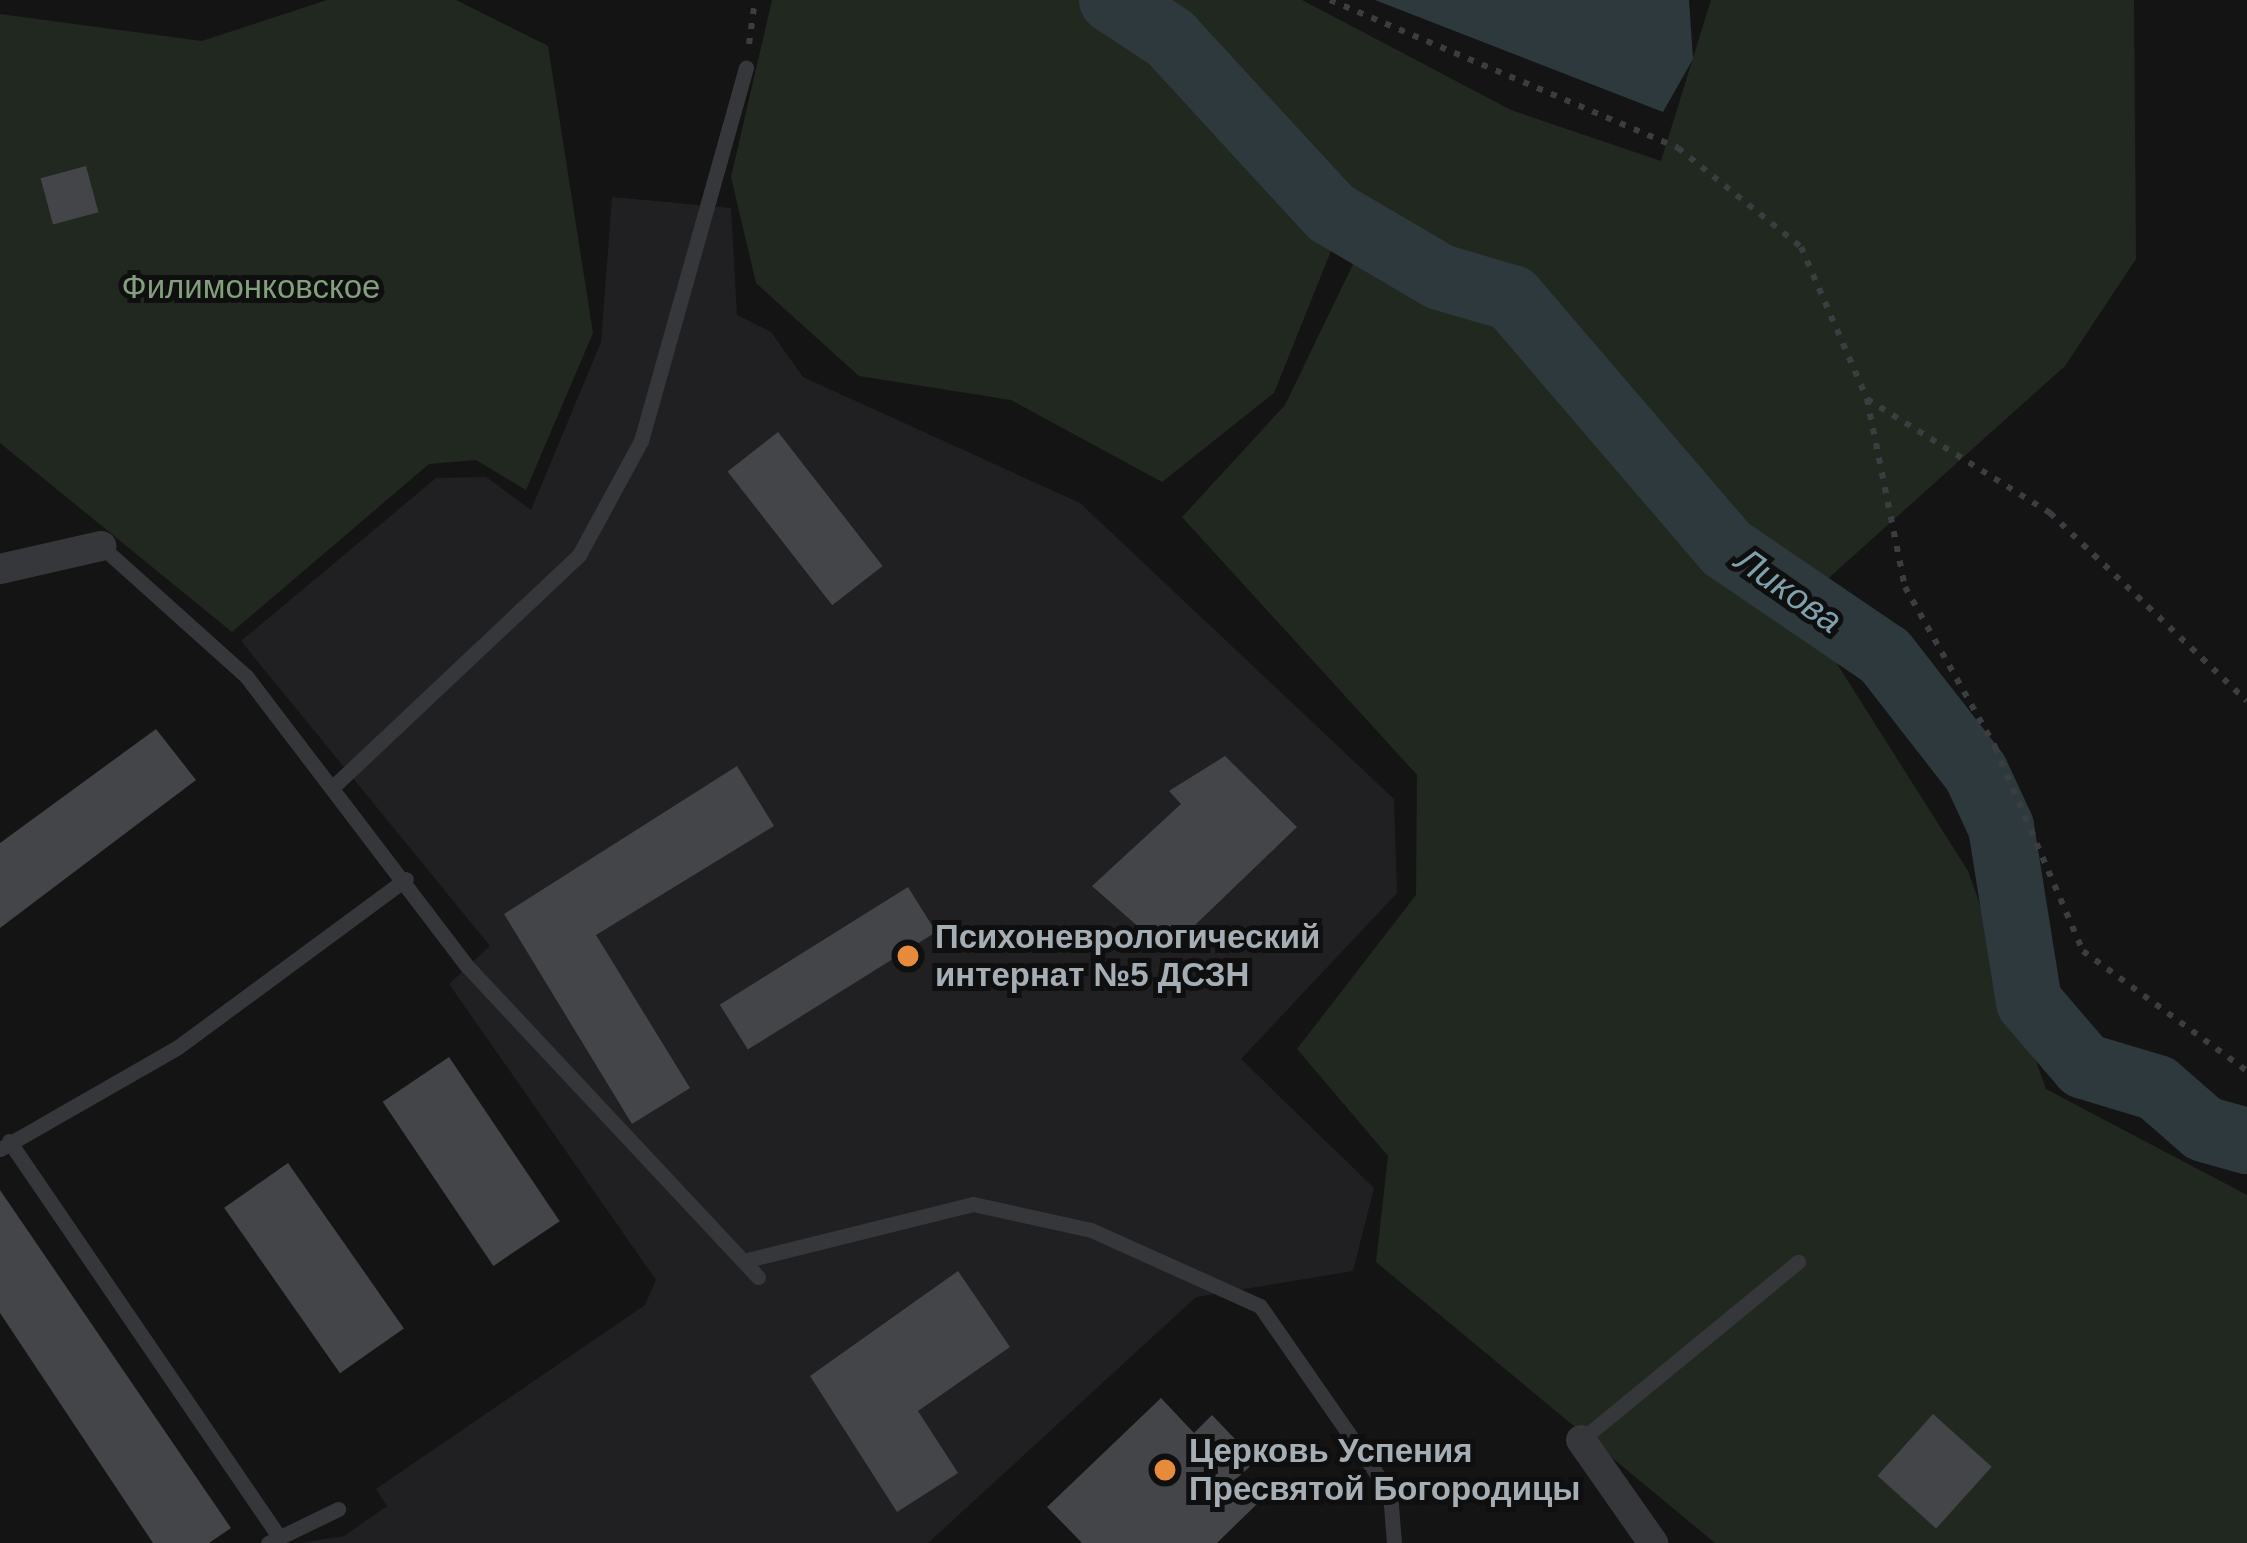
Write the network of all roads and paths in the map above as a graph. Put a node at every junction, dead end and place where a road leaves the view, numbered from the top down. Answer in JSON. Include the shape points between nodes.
{"nodes":[{"id":1,"x":755,"y":0,"type":"edge"},
{"id":2,"x":1330,"y":0,"type":"edge"},
{"id":3,"x":746,"y":67,"type":"joint"},
{"id":4,"x":1867,"y":400,"type":"junction"},
{"id":5,"x":101,"y":546,"type":"joint"},
{"id":6,"x":0,"y":569,"type":"edge"},
{"id":7,"x":2247,"y":701,"type":"edge"},
{"id":8,"x":336,"y":784,"type":"junction"},
{"id":9,"x":406,"y":879,"type":"junction"},
{"id":10,"x":2247,"y":1071,"type":"edge"},
{"id":11,"x":4,"y":1145,"type":"edge"},
{"id":12,"x":743,"y":1261,"type":"junction"},
{"id":13,"x":1798,"y":1262,"type":"dead end"},
{"id":14,"x":758,"y":1277,"type":"dead end"},
{"id":15,"x":1581,"y":1440,"type":"joint"},
{"id":16,"x":338,"y":1509,"type":"dead end"},
{"id":17,"x":273,"y":1539,"type":"edge"},
{"id":18,"x":1394,"y":1543,"type":"edge"},
{"id":19,"x":1653,"y":1543,"type":"edge"}],
"edges":[{"from":1,"to":3,"type":"path"},
{"from":2,"to":4,"type":"path","via":[[1678,148],[1802,247]]},
{"from":3,"to":8,"type":"lane","via":[[641,441],[579,554]]},
{"from":4,"to":7,"type":"path","via":[[2050,513]]},
{"from":4,"to":10,"type":"path","via":[[1905,587],[1995,747],[2083,951]]},
{"from":5,"to":6,"type":"street"},
{"from":5,"to":8,"type":"lane","via":[[246,676]]},
{"from":8,"to":9,"type":"lane"},
{"from":9,"to":11,"type":"lane","via":[[178,1047]]},
{"from":9,"to":12,"type":"lane","via":[[467,966]]},
{"from":11,"to":17,"type":"lane"},
{"from":12,"to":14,"type":"lane"},
{"from":12,"to":18,"type":"lane","via":[[973,1204],[1090,1230],[1260,1306],[1390,1493]]},
{"from":13,"to":15,"type":"lane"},
{"from":15,"to":19,"type":"street"},
{"from":16,"to":17,"type":"lane"}]}
